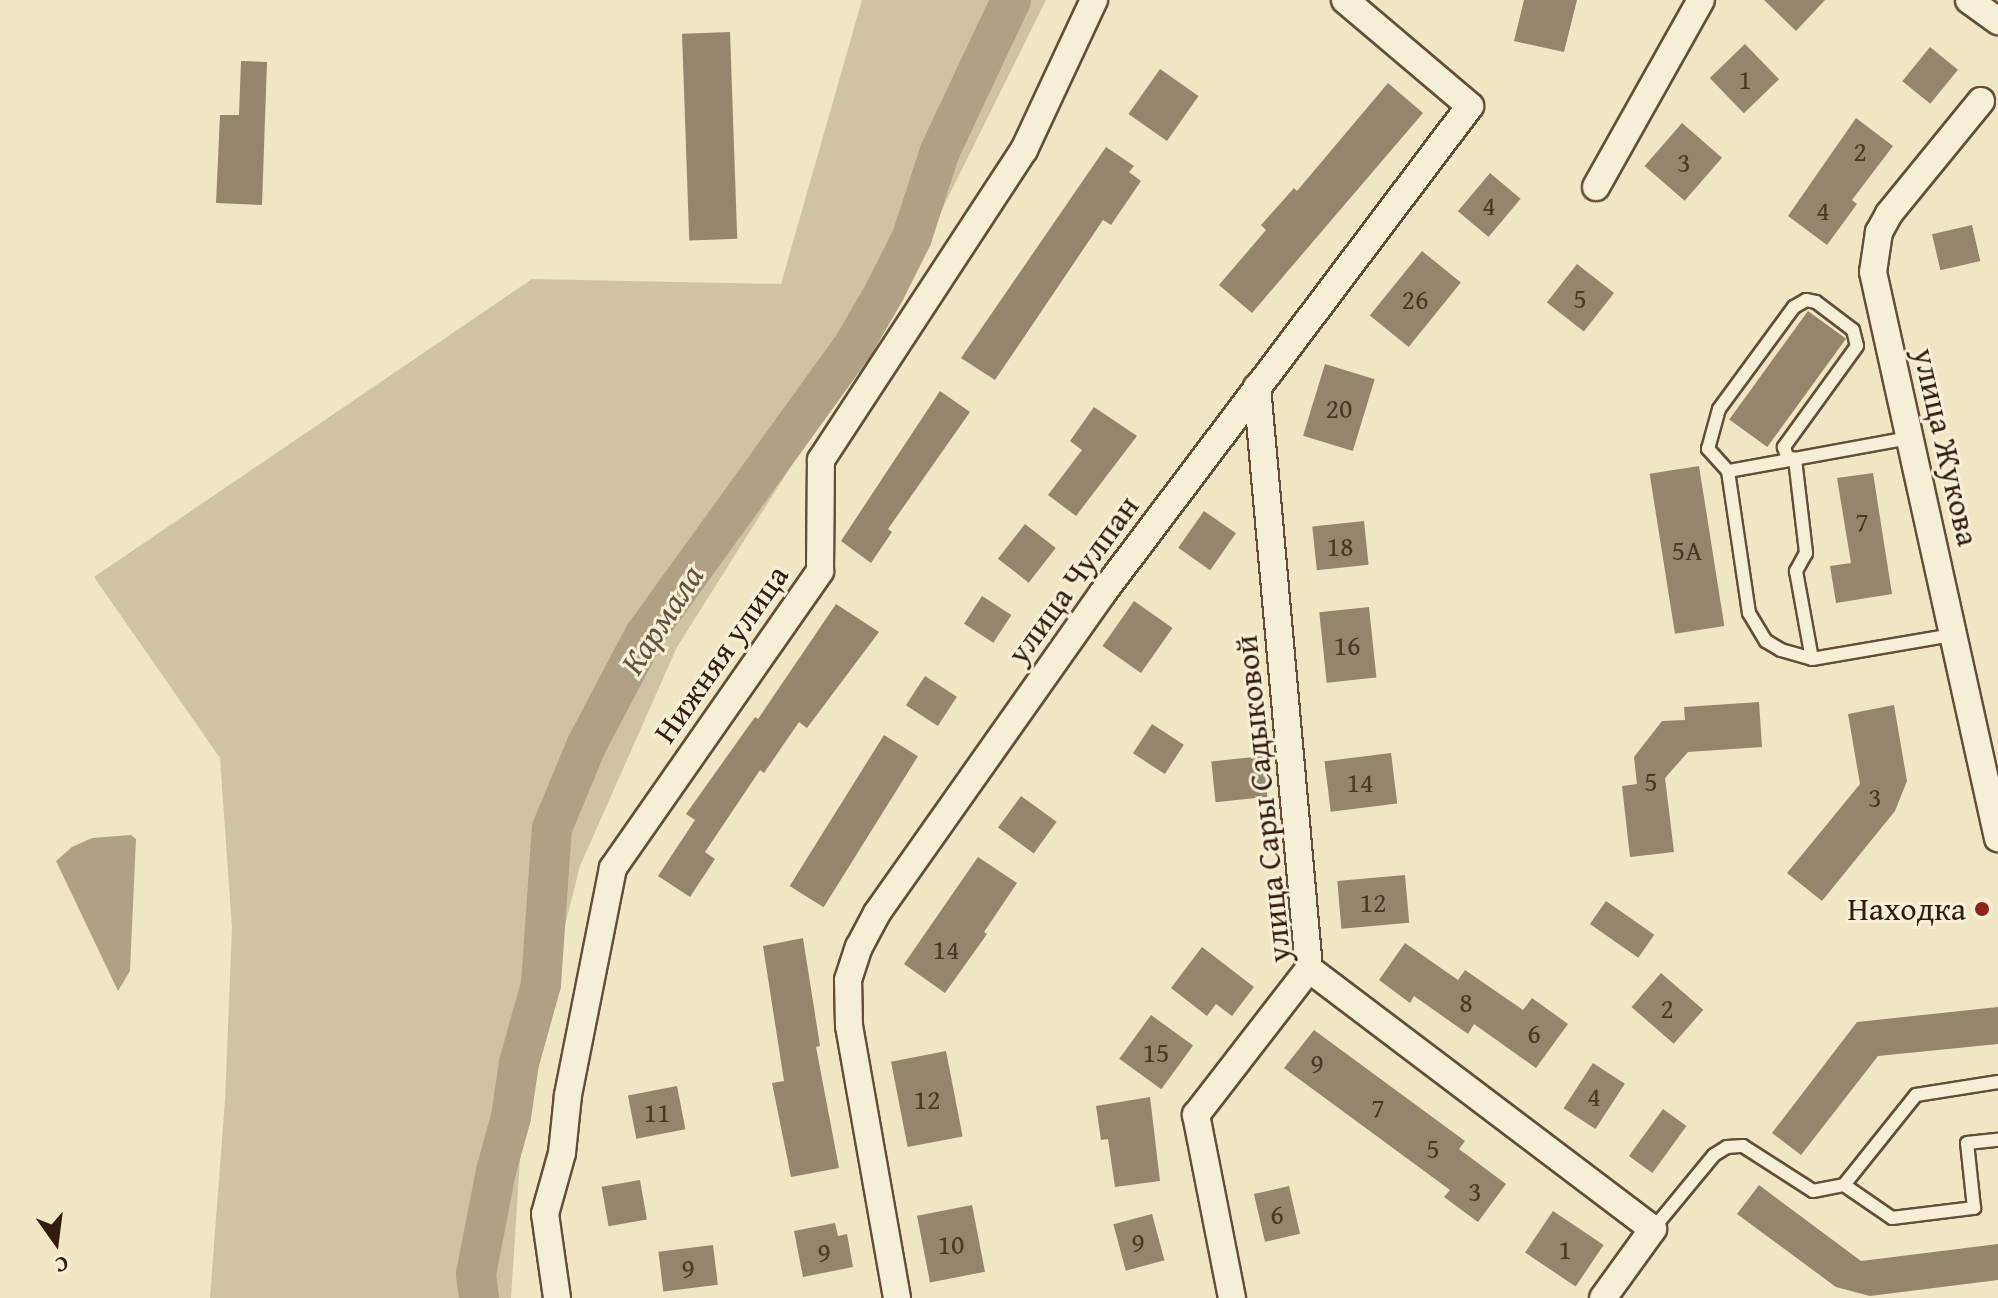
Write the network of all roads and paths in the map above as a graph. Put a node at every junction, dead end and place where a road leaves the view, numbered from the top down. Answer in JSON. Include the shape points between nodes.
{"nodes":[{"id":1,"x":1094,"y":0,"type":"edge"},
{"id":2,"x":1345,"y":0,"type":"edge"},
{"id":3,"x":1701,"y":0,"type":"edge"},
{"id":4,"x":1969,"y":0,"type":"edge"},
{"id":5,"x":1998,"y":21,"type":"edge"},
{"id":6,"x":1981,"y":101,"type":"dead end"},
{"id":7,"x":1596,"y":187,"type":"dead end"},
{"id":8,"x":1257,"y":387,"type":"junction"},
{"id":9,"x":1909,"y":438,"type":"junction"},
{"id":10,"x":1795,"y":459,"type":"junction"},
{"id":11,"x":1728,"y":471,"type":"junction"},
{"id":12,"x":1953,"y":635,"type":"junction"},
{"id":13,"x":1812,"y":659,"type":"junction"},
{"id":14,"x":1998,"y":838,"type":"edge"},
{"id":15,"x":1309,"y":969,"type":"junction"},
{"id":16,"x":1998,"y":1082,"type":"edge"},
{"id":17,"x":1998,"y":1140,"type":"edge"},
{"id":18,"x":1844,"y":1185,"type":"junction"},
{"id":19,"x":1653,"y":1229,"type":"junction"},
{"id":20,"x":557,"y":1298,"type":"edge"},
{"id":21,"x":897,"y":1298,"type":"edge"},
{"id":22,"x":1232,"y":1298,"type":"edge"},
{"id":23,"x":1603,"y":1298,"type":"edge"}],
"edges":[{"from":1,"to":20,"type":"street","name":"Нижняя улица","via":[[1024,150],[821,460],[820,571],[613,868],[568,1095],[562,1153],[545,1214]]},
{"from":2,"to":8,"type":"street","name":"улица Чулпан","via":[[1470,106]]},
{"from":3,"to":7,"type":"street"},
{"from":4,"to":5,"type":"street"},
{"from":6,"to":9,"type":"street","name":"улица Жукова","via":[[1889,214],[1874,253],[1876,291]]},
{"from":8,"to":15,"type":"street","name":"улица Сары Садыковой"},
{"from":8,"to":21,"type":"street","name":"улица Чулпан","via":[[1102,594],[877,913],[859,947],[848,980],[849,1026]]},
{"from":9,"to":10,"type":"lane"},
{"from":9,"to":12,"type":"street","name":"улица Жукова"},
{"from":10,"to":11,"type":"lane"},
{"from":10,"to":11,"type":"lane","via":[[1787,457],[1784,447],[1857,346],[1853,330],[1806,300],[1794,307],[1719,409],[1708,449]]},
{"from":10,"to":13,"type":"lane","via":[[1806,553],[1796,571]]},
{"from":11,"to":13,"type":"lane","via":[[1749,613],[1766,641]]},
{"from":12,"to":13,"type":"lane"},
{"from":12,"to":14,"type":"street","name":"улица Жукова"},
{"from":15,"to":19,"type":"street","name":"улица Сары Садыковой"},
{"from":15,"to":22,"type":"street","via":[[1196,1115]]},
{"from":16,"to":18,"type":"lane","via":[[1916,1095]]},
{"from":17,"to":18,"type":"lane","via":[[1967,1143],[1974,1208],[1892,1218]]},
{"from":18,"to":19,"type":"lane","via":[[1813,1191],[1743,1146],[1727,1147],[1714,1155]]},
{"from":19,"to":23,"type":"street"}]}
